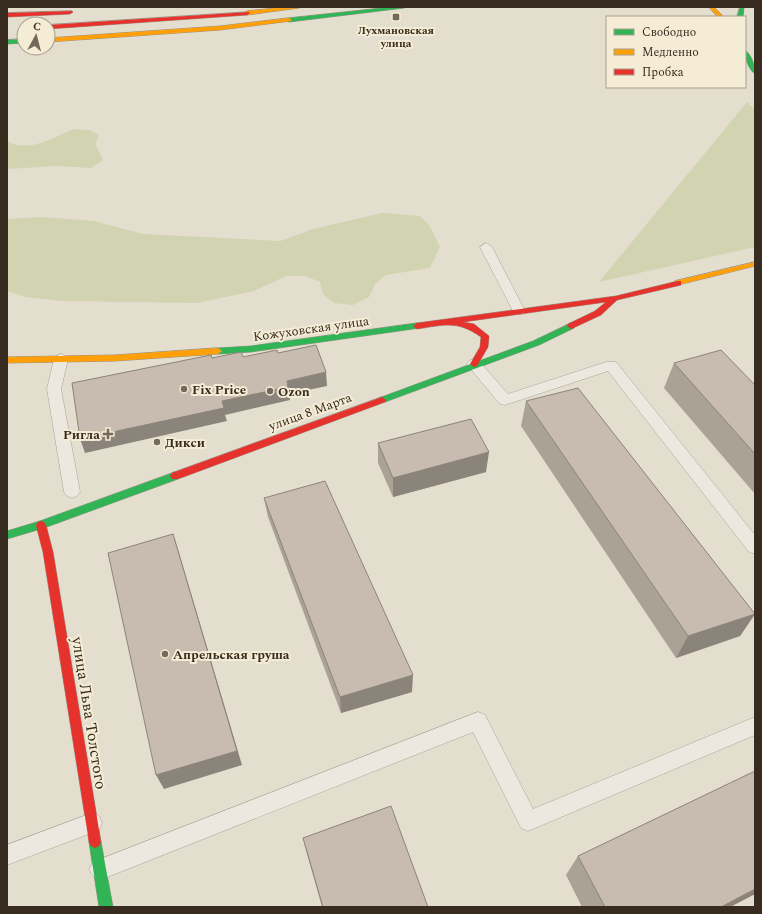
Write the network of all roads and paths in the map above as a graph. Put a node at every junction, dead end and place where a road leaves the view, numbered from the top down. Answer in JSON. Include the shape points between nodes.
{"nodes":[{"id":1,"x":299,"y":7,"type":"edge"},
{"id":2,"x":404,"y":7,"type":"edge"},
{"id":3,"x":711,"y":7,"type":"edge"},
{"id":4,"x":78,"y":12,"type":"dead end"},
{"id":5,"x":9,"y":15,"type":"edge"},
{"id":6,"x":720,"y":16,"type":"edge"},
{"id":7,"x":56,"y":26,"type":"edge"},
{"id":8,"x":56,"y":39,"type":"edge"},
{"id":9,"x":746,"y":54,"type":"edge"},
{"id":10,"x":755,"y":72,"type":"edge"},
{"id":11,"x":486,"y":247,"type":"dead end"},
{"id":12,"x":755,"y":264,"type":"edge"},
{"id":13,"x":616,"y":298,"type":"junction"},
{"id":14,"x":519,"y":311,"type":"junction"},
{"id":15,"x":443,"y":322,"type":"junction"},
{"id":16,"x":61,"y":359,"type":"junction"},
{"id":17,"x":7,"y":360,"type":"edge"},
{"id":18,"x":474,"y":364,"type":"junction"},
{"id":19,"x":72,"y":492,"type":"dead end"},
{"id":20,"x":41,"y":525,"type":"junction"},
{"id":21,"x":7,"y":535,"type":"edge"},
{"id":22,"x":755,"y":547,"type":"edge"},
{"id":23,"x":755,"y":726,"type":"edge"},
{"id":24,"x":92,"y":822,"type":"junction"},
{"id":25,"x":7,"y":855,"type":"edge"},
{"id":26,"x":100,"y":869,"type":"junction"},
{"id":27,"x":106,"y":907,"type":"edge"}],
"edges":[{"from":1,"to":7,"type":"main road","via":[[221,16]]},
{"from":2,"to":8,"type":"main road","via":[[212,29]]},
{"from":3,"to":6,"type":"main road"},
{"from":4,"to":5,"type":"main road"},
{"from":9,"to":10,"type":"main road"},
{"from":11,"to":14,"type":"lane"},
{"from":12,"to":13,"type":"main road","name":"Кожуховская улица"},
{"from":13,"to":14,"type":"main road","name":"Кожуховская улица"},
{"from":13,"to":18,"type":"main road","name":"улица 8 Марта","via":[[598,313],[567,329],[536,343]]},
{"from":14,"to":15,"type":"main road","name":"Кожуховская улица"},
{"from":15,"to":16,"type":"main road","name":"Кожуховская улица","via":[[251,350]]},
{"from":15,"to":18,"type":"main road","via":[[469,324],[478,328],[485,336],[484,347]]},
{"from":16,"to":17,"type":"main road","name":"Кожуховская улица"},
{"from":16,"to":19,"type":"lane","via":[[54,389]]},
{"from":18,"to":20,"type":"main road","name":"улица 8 Марта"},
{"from":18,"to":22,"type":"lane","via":[[505,400],[611,365]]},
{"from":20,"to":21,"type":"main road","name":"улица 8 Марта"},
{"from":20,"to":24,"type":"main road","name":"улица Льва Толстого","via":[[48,552]]},
{"from":23,"to":26,"type":"lane","via":[[528,821],[478,721]]},
{"from":24,"to":25,"type":"lane"},
{"from":24,"to":26,"type":"main road","name":"улица Льва Толстого"},
{"from":26,"to":27,"type":"main road","name":"улица Льва Толстого"}]}
